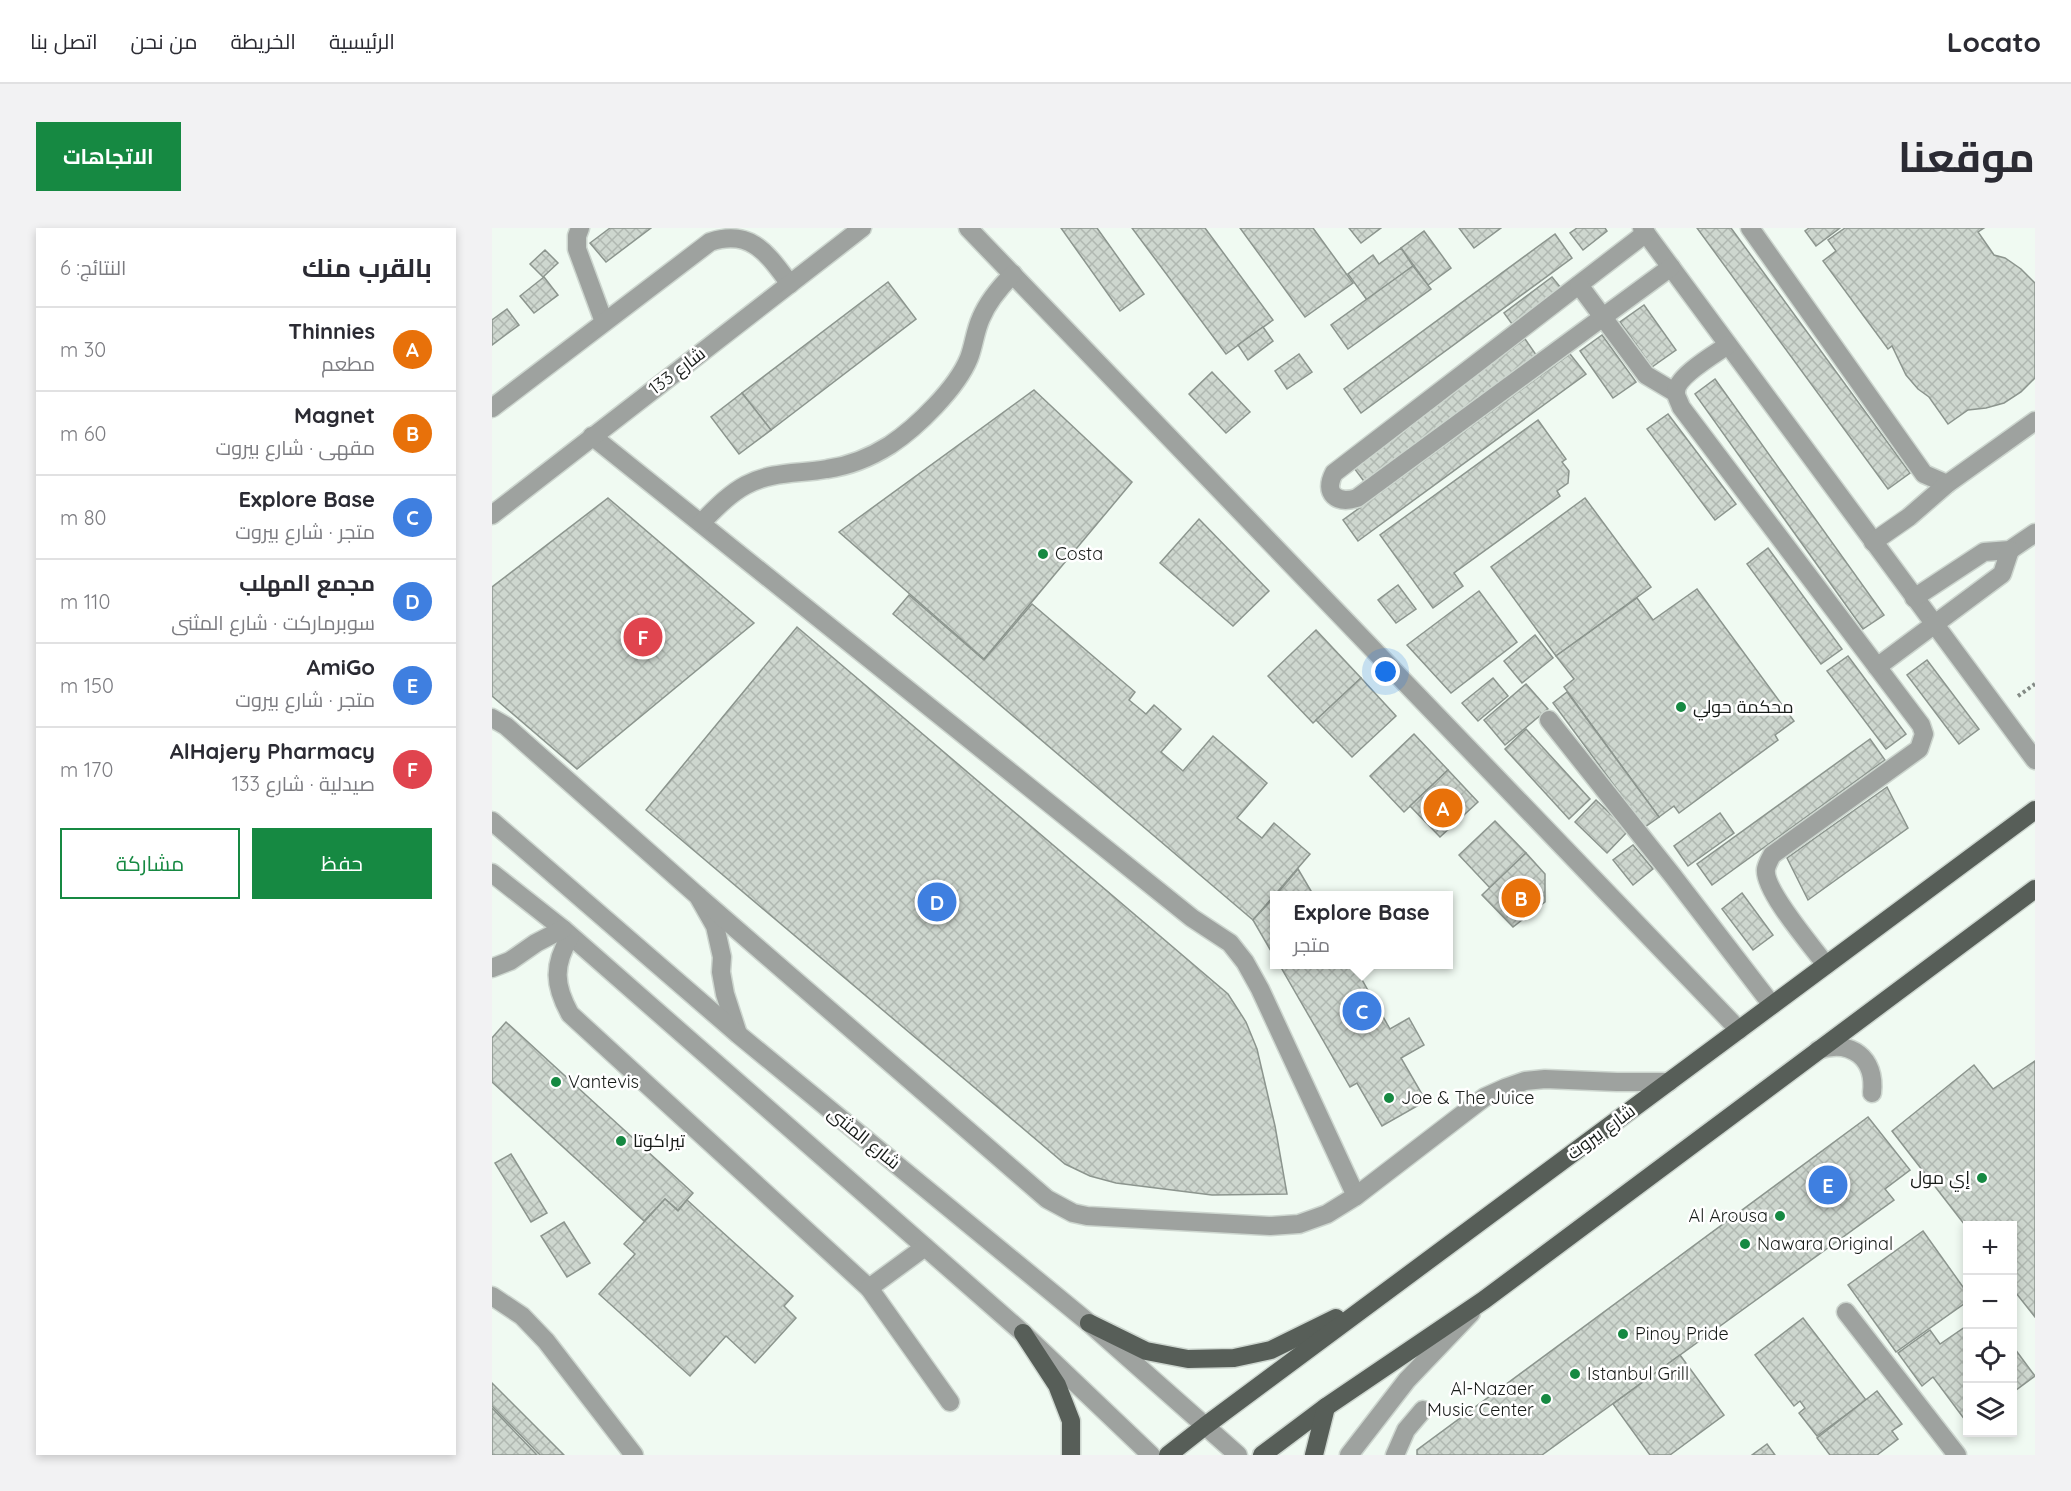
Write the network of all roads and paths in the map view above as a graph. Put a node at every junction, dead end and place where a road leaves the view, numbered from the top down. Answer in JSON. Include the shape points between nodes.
{"nodes":[{"id":1,"x":580,"y":228,"type":"edge"},
{"id":2,"x":862,"y":228,"type":"edge"},
{"id":3,"x":968,"y":228,"type":"edge"},
{"id":4,"x":1750,"y":228,"type":"edge"},
{"id":5,"x":1644,"y":230,"type":"edge"},
{"id":6,"x":1671,"y":267,"type":"junction"},
{"id":7,"x":1013,"y":274,"type":"junction"},
{"id":8,"x":790,"y":284,"type":"junction"},
{"id":9,"x":1580,"y":285,"type":"junction"},
{"id":10,"x":1603,"y":316,"type":"junction"},
{"id":11,"x":604,"y":322,"type":"junction"},
{"id":12,"x":1728,"y":345,"type":"junction"},
{"id":13,"x":1676,"y":393,"type":"junction"},
{"id":14,"x":492,"y":408,"type":"edge"},
{"id":15,"x":2035,"y":421,"type":"edge"},
{"id":16,"x":592,"y":436,"type":"junction"},
{"id":17,"x":1947,"y":484,"type":"junction"},
{"id":18,"x":492,"y":515,"type":"edge"},
{"id":19,"x":701,"y":523,"type":"junction"},
{"id":20,"x":2035,"y":532,"type":"edge"},
{"id":21,"x":1873,"y":542,"type":"junction"},
{"id":22,"x":2010,"y":550,"type":"junction"},
{"id":23,"x":1914,"y":598,"type":"junction"},
{"id":24,"x":1933,"y":624,"type":"junction"},
{"id":25,"x":1877,"y":667,"type":"junction"},
{"id":26,"x":492,"y":718,"type":"edge"},
{"id":27,"x":1549,"y":720,"type":"dead end"},
{"id":28,"x":2035,"y":760,"type":"edge"},
{"id":29,"x":2035,"y":810,"type":"edge"},
{"id":30,"x":492,"y":821,"type":"edge"},
{"id":31,"x":492,"y":873,"type":"edge"},
{"id":32,"x":2035,"y":890,"type":"edge"},
{"id":33,"x":698,"y":896,"type":"junction"},
{"id":34,"x":567,"y":933,"type":"junction"},
{"id":35,"x":1826,"y":965,"type":"junction"},
{"id":36,"x":492,"y":969,"type":"edge"},
{"id":37,"x":1772,"y":1005,"type":"junction"},
{"id":38,"x":1739,"y":1030,"type":"junction"},
{"id":39,"x":739,"y":1035,"type":"junction"},
{"id":40,"x":1818,"y":1050,"type":"junction"},
{"id":41,"x":1669,"y":1082,"type":"junction"},
{"id":42,"x":1872,"y":1093,"type":"dead end"},
{"id":43,"x":1356,"y":1196,"type":"junction"},
{"id":44,"x":925,"y":1247,"type":"junction"},
{"id":45,"x":868,"y":1288,"type":"junction"},
{"id":46,"x":492,"y":1296,"type":"edge"},
{"id":47,"x":1378,"y":1297,"type":"junction"},
{"id":48,"x":1484,"y":1300,"type":"junction"},
{"id":49,"x":1846,"y":1311,"type":"dead end"},
{"id":50,"x":1089,"y":1323,"type":"junction"},
{"id":51,"x":1023,"y":1333,"type":"junction"},
{"id":52,"x":950,"y":1402,"type":"dead end"},
{"id":53,"x":1326,"y":1407,"type":"junction"},
{"id":54,"x":1423,"y":1410,"type":"dead end"},
{"id":55,"x":1205,"y":1426,"type":"junction"},
{"id":56,"x":634,"y":1455,"type":"edge"},
{"id":57,"x":1071,"y":1455,"type":"edge"},
{"id":58,"x":1151,"y":1455,"type":"edge"},
{"id":59,"x":1168,"y":1455,"type":"edge"},
{"id":60,"x":1238,"y":1455,"type":"edge"},
{"id":61,"x":1262,"y":1455,"type":"edge"},
{"id":62,"x":1314,"y":1455,"type":"edge"},
{"id":63,"x":1349,"y":1455,"type":"edge"},
{"id":64,"x":1395,"y":1455,"type":"edge"},
{"id":65,"x":1957,"y":1455,"type":"edge"}],
"edges":[{"from":1,"to":11,"type":"street","via":[[577,249]]},
{"from":2,"to":8,"type":"street","name":"شارع 133"},
{"from":3,"to":7,"type":"street"},
{"from":4,"to":17,"type":"street","via":[[1924,474]]},
{"from":5,"to":6,"type":"street"},
{"from":5,"to":9,"type":"street"},
{"from":6,"to":10,"type":"street"},
{"from":6,"to":12,"type":"street"},
{"from":7,"to":19,"type":"street","via":[[980,319],[961,374],[909,431],[848,465],[783,473],[747,484]]},
{"from":7,"to":38,"type":"street"},
{"from":8,"to":11,"type":"street","via":[[758,243],[746,235],[720,236]]},
{"from":8,"to":16,"type":"street","name":"شارع 133"},
{"from":9,"to":10,"type":"street"},
{"from":9,"to":10,"type":"street","via":[[1334,473],[1330,480],[1333,496],[1339,500],[1357,498]]},
{"from":10,"to":13,"type":"street","via":[[1646,375]]},
{"from":11,"to":14,"type":"street"},
{"from":12,"to":13,"type":"street","via":[[1685,376]]},
{"from":12,"to":21,"type":"street"},
{"from":13,"to":25,"type":"street","via":[[1681,407]]},
{"from":15,"to":17,"type":"street"},
{"from":16,"to":18,"type":"street","name":"شارع 133"},
{"from":16,"to":19,"type":"street"},
{"from":17,"to":21,"type":"street"},
{"from":19,"to":43,"type":"street","via":[[1192,918],[1230,943],[1260,989]]},
{"from":20,"to":22,"type":"street"},
{"from":21,"to":23,"type":"street"},
{"from":22,"to":23,"type":"street","via":[[1984,552]]},
{"from":22,"to":24,"type":"street","via":[[2002,574]]},
{"from":23,"to":24,"type":"street"},
{"from":24,"to":25,"type":"street"},
{"from":24,"to":28,"type":"street"},
{"from":25,"to":35,"type":"street","via":[[1921,725],[1924,734],[1919,749],[1772,855],[1766,868],[1767,882],[1774,895]]},
{"from":26,"to":33,"type":"street","via":[[506,726]]},
{"from":27,"to":37,"type":"street"},
{"from":29,"to":35,"type":"main road","name":"شارع بيروت"},
{"from":30,"to":39,"type":"street","name":"شارع المثنى"},
{"from":31,"to":34,"type":"street"},
{"from":32,"to":40,"type":"main road"},
{"from":33,"to":39,"type":"street","via":[[715,926],[725,994]]},
{"from":33,"to":43,"type":"street","via":[[1047,1199],[1072,1213],[1270,1226],[1299,1224],[1327,1214]]},
{"from":34,"to":36,"type":"street","via":[[536,943]]},
{"from":34,"to":44,"type":"street"},
{"from":34,"to":45,"type":"street","via":[[558,983],[570,1014]]},
{"from":35,"to":37,"type":"main road","name":"شارع بيروت"},
{"from":37,"to":38,"type":"main road","name":"شارع بيروت"},
{"from":38,"to":41,"type":"main road","name":"شارع بيروت"},
{"from":39,"to":50,"type":"street","name":"شارع المثنى"},
{"from":40,"to":42,"type":"street","via":[[1839,1046],[1859,1054],[1872,1072]]},
{"from":40,"to":48,"type":"main road"},
{"from":41,"to":43,"type":"street","via":[[1545,1079],[1504,1088],[1485,1097]]},
{"from":41,"to":47,"type":"main road","name":"شارع بيروت"},
{"from":44,"to":45,"type":"street"},
{"from":44,"to":51,"type":"street"},
{"from":45,"to":52,"type":"street"},
{"from":46,"to":56,"type":"street","via":[[522,1317],[546,1341]]},
{"from":47,"to":50,"type":"main road","via":[[1271,1350],[1234,1358],[1188,1359],[1146,1351]]},
{"from":47,"to":55,"type":"main road","name":"شارع بيروت"},
{"from":48,"to":53,"type":"main road"},
{"from":48,"to":63,"type":"street","via":[[1407,1380]]},
{"from":49,"to":65,"type":"street"},
{"from":50,"to":55,"type":"street","name":"شارع المثنى"},
{"from":51,"to":57,"type":"main road","via":[[1057,1385],[1071,1421]]},
{"from":51,"to":58,"type":"street"},
{"from":53,"to":61,"type":"main road"},
{"from":53,"to":62,"type":"main road"},
{"from":54,"to":64,"type":"street","via":[[1406,1430]]},
{"from":55,"to":59,"type":"main road","name":"شارع بيروت"},
{"from":55,"to":60,"type":"street","name":"شارع المثنى"}]}
